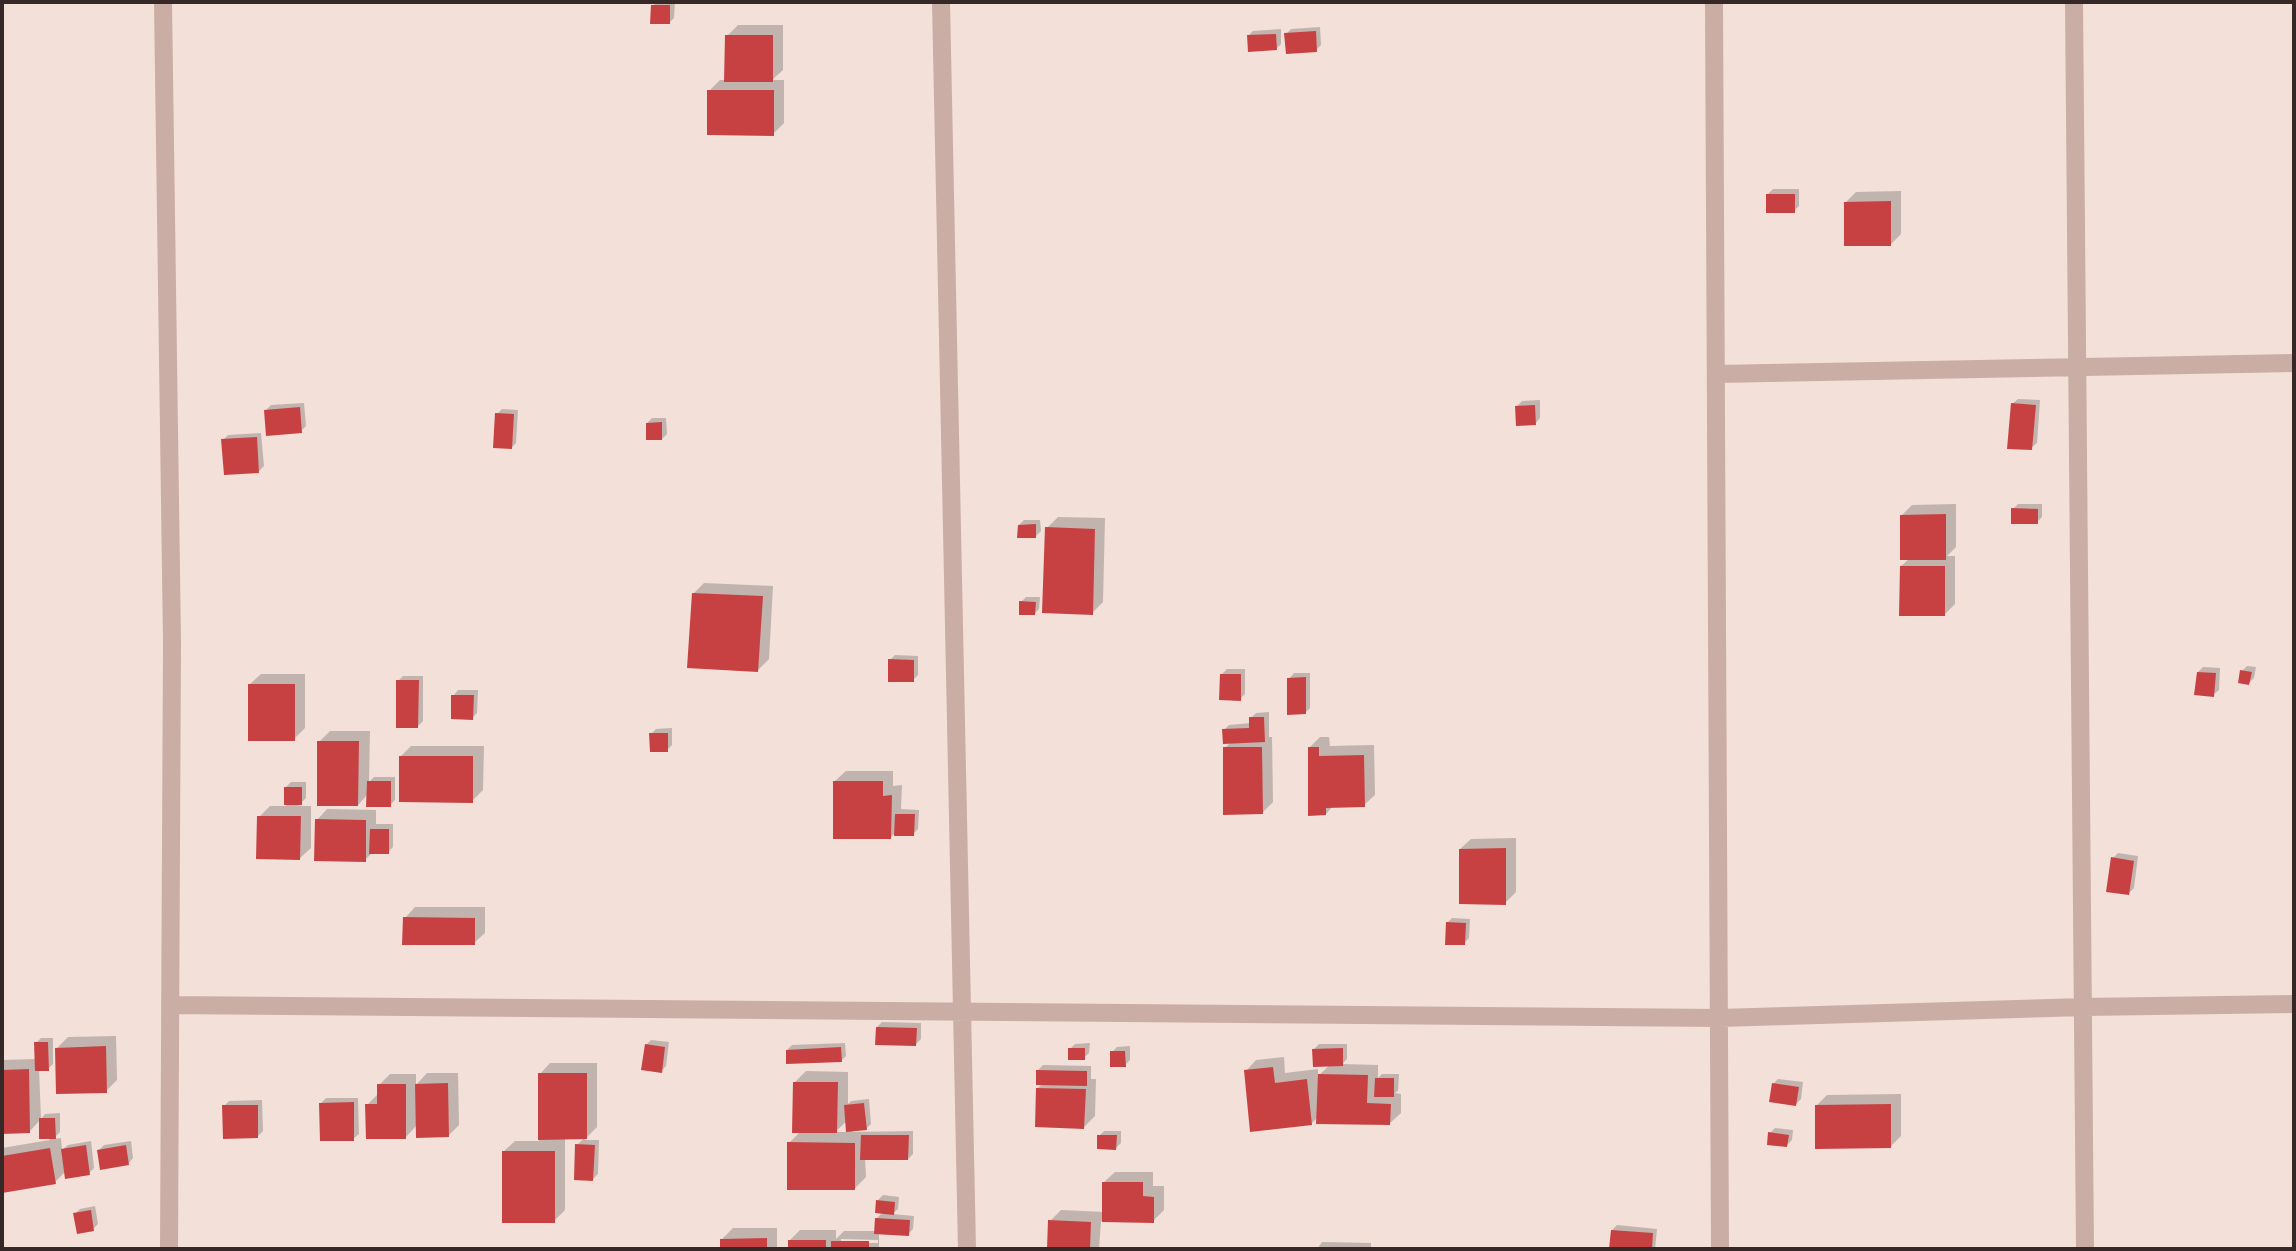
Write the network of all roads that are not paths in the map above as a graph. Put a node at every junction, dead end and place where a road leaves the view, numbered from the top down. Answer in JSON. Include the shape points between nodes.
{"nodes":[{"id":1,"x":163,"y":2,"type":"edge"},
{"id":2,"x":941,"y":2,"type":"edge"},
{"id":3,"x":1714,"y":2,"type":"edge"},
{"id":4,"x":2074,"y":2,"type":"edge"},
{"id":5,"x":2294,"y":363,"type":"edge"},
{"id":6,"x":2077,"y":367,"type":"junction"},
{"id":7,"x":1716,"y":374,"type":"junction"},
{"id":8,"x":2294,"y":1004,"type":"edge"},
{"id":9,"x":170,"y":1005,"type":"junction"},
{"id":10,"x":2082,"y":1007,"type":"junction"},
{"id":11,"x":963,"y":1012,"type":"junction"},
{"id":12,"x":1720,"y":1018,"type":"junction"},
{"id":13,"x":169,"y":1249,"type":"edge"},
{"id":14,"x":967,"y":1249,"type":"edge"},
{"id":15,"x":1720,"y":1249,"type":"edge"},
{"id":16,"x":2085,"y":1249,"type":"edge"}],
"edges":[{"from":1,"to":9,"type":"street","via":[[172,643]]},
{"from":2,"to":11,"type":"street"},
{"from":3,"to":7,"type":"street"},
{"from":4,"to":6,"type":"street"},
{"from":5,"to":6,"type":"street"},
{"from":6,"to":7,"type":"street"},
{"from":6,"to":10,"type":"street"},
{"from":7,"to":12,"type":"street"},
{"from":8,"to":10,"type":"street"},
{"from":9,"to":11,"type":"street"},
{"from":9,"to":13,"type":"street"},
{"from":10,"to":12,"type":"street"},
{"from":10,"to":16,"type":"street"},
{"from":11,"to":12,"type":"street"},
{"from":11,"to":14,"type":"street"},
{"from":12,"to":15,"type":"street"}]}
